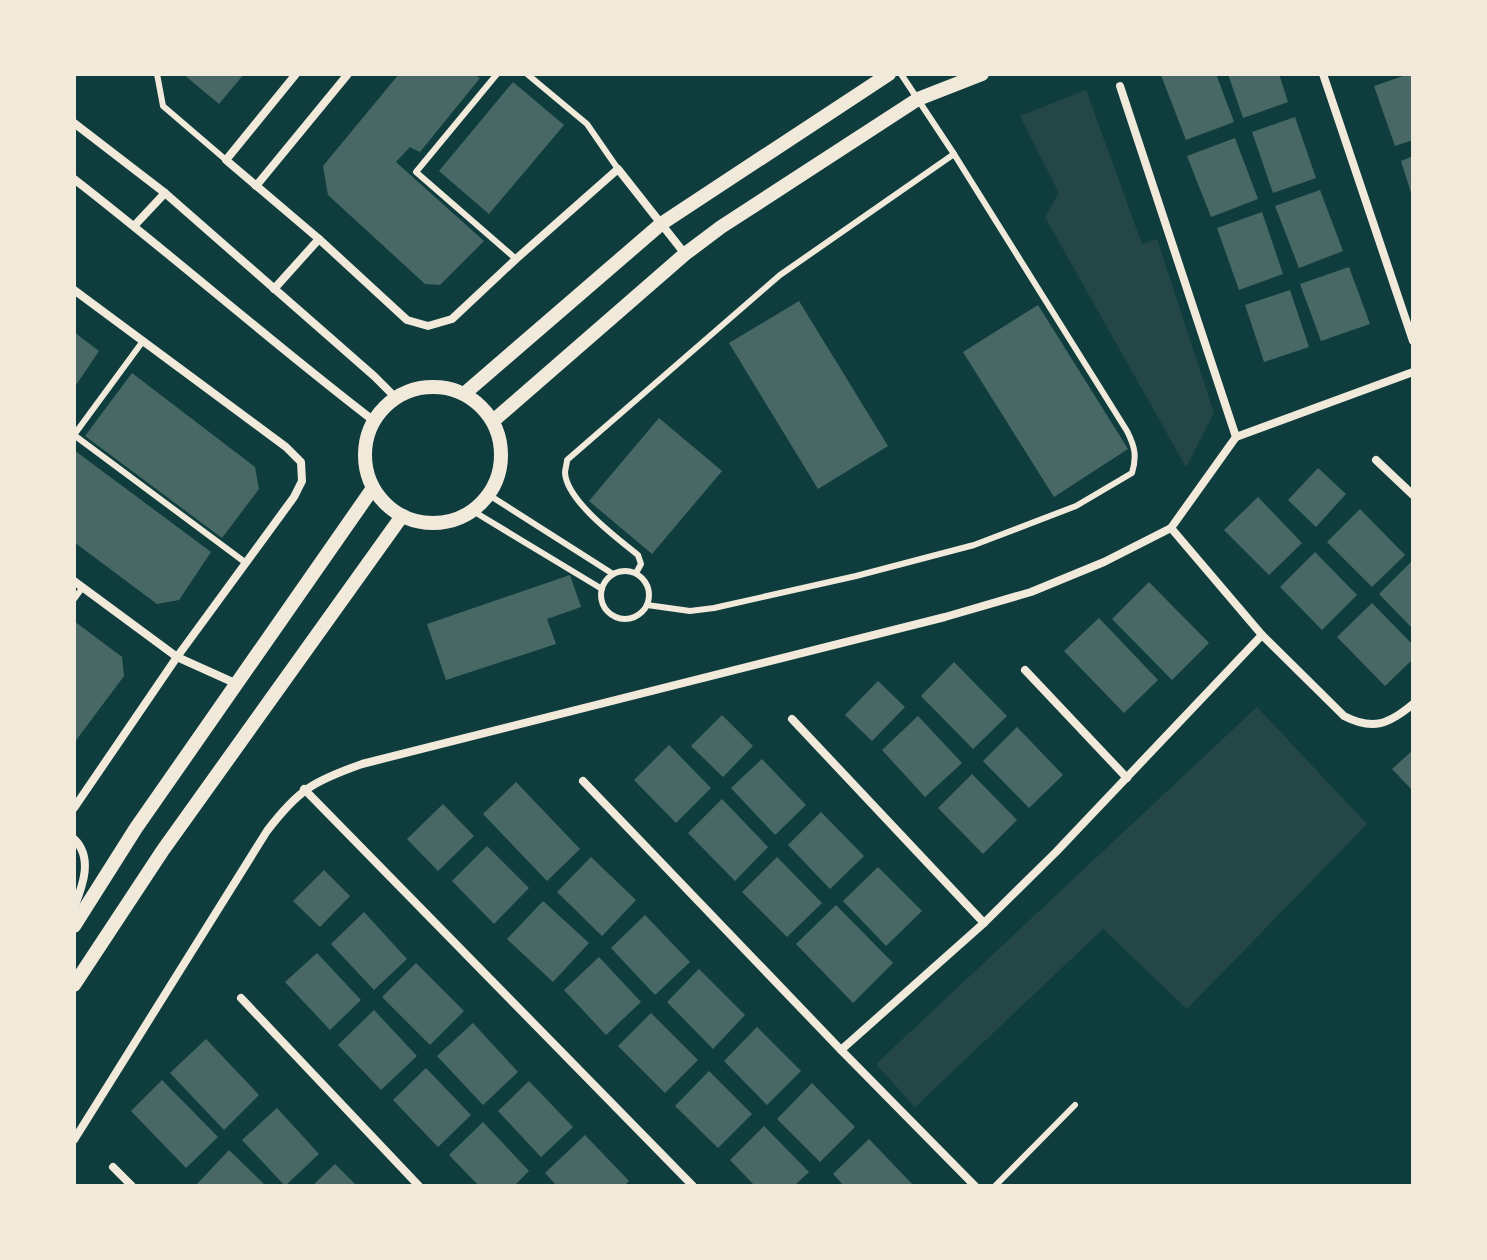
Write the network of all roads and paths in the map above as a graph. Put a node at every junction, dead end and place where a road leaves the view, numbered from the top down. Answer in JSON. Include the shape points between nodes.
{"nodes":[{"id":1,"x":157,"y":74,"type":"edge"},
{"id":2,"x":296,"y":74,"type":"edge"},
{"id":3,"x":348,"y":74,"type":"edge"},
{"id":4,"x":497,"y":74,"type":"edge"},
{"id":5,"x":527,"y":74,"type":"edge"},
{"id":6,"x":889,"y":74,"type":"edge"},
{"id":7,"x":901,"y":74,"type":"edge"},
{"id":8,"x":982,"y":74,"type":"edge"},
{"id":9,"x":1323,"y":74,"type":"edge"},
{"id":10,"x":1120,"y":86,"type":"dead end"},
{"id":11,"x":918,"y":99,"type":"junction"},
{"id":12,"x":74,"y":123,"type":"edge"},
{"id":13,"x":954,"y":154,"type":"junction"},
{"id":14,"x":226,"y":160,"type":"junction"},
{"id":15,"x":618,"y":169,"type":"junction"},
{"id":16,"x":74,"y":179,"type":"edge"},
{"id":17,"x":256,"y":186,"type":"junction"},
{"id":18,"x":165,"y":193,"type":"junction"},
{"id":19,"x":661,"y":224,"type":"junction"},
{"id":20,"x":134,"y":226,"type":"junction"},
{"id":21,"x":319,"y":239,"type":"junction"},
{"id":22,"x":685,"y":254,"type":"junction"},
{"id":23,"x":516,"y":259,"type":"junction"},
{"id":24,"x":274,"y":289,"type":"junction"},
{"id":25,"x":74,"y":290,"type":"edge"},
{"id":26,"x":143,"y":341,"type":"junction"},
{"id":27,"x":1413,"y":341,"type":"edge"},
{"id":28,"x":1413,"y":372,"type":"edge"},
{"id":29,"x":464,"y":394,"type":"junction"},
{"id":30,"x":396,"y":398,"type":"junction"},
{"id":31,"x":374,"y":421,"type":"junction"},
{"id":32,"x":493,"y":421,"type":"junction"},
{"id":33,"x":74,"y":435,"type":"edge"},
{"id":34,"x":1236,"y":437,"type":"junction"},
{"id":35,"x":1376,"y":460,"type":"dead end"},
{"id":36,"x":373,"y":488,"type":"junction"},
{"id":37,"x":489,"y":495,"type":"junction"},
{"id":38,"x":1413,"y":495,"type":"edge"},
{"id":39,"x":473,"y":511,"type":"junction"},
{"id":40,"x":402,"y":516,"type":"junction"},
{"id":41,"x":1171,"y":528,"type":"junction"},
{"id":42,"x":246,"y":563,"type":"junction"},
{"id":43,"x":636,"y":573,"type":"junction"},
{"id":44,"x":613,"y":574,"type":"junction"},
{"id":45,"x":74,"y":581,"type":"edge"},
{"id":46,"x":83,"y":587,"type":"junction"},
{"id":47,"x":602,"y":589,"type":"junction"},
{"id":48,"x":74,"y":599,"type":"edge"},
{"id":49,"x":647,"y":605,"type":"junction"},
{"id":50,"x":1262,"y":635,"type":"junction"},
{"id":51,"x":177,"y":657,"type":"junction"},
{"id":52,"x":1025,"y":670,"type":"dead end"},
{"id":53,"x":237,"y":684,"type":"junction"},
{"id":54,"x":1413,"y":704,"type":"edge"},
{"id":55,"x":792,"y":719,"type":"dead end"},
{"id":56,"x":1127,"y":778,"type":"junction"},
{"id":57,"x":583,"y":781,"type":"dead end"},
{"id":58,"x":304,"y":789,"type":"junction"},
{"id":59,"x":74,"y":808,"type":"edge"},
{"id":60,"x":74,"y":839,"type":"edge"},
{"id":61,"x":74,"y":908,"type":"edge"},
{"id":62,"x":984,"y":923,"type":"junction"},
{"id":63,"x":74,"y":926,"type":"edge"},
{"id":64,"x":74,"y":985,"type":"edge"},
{"id":65,"x":241,"y":998,"type":"dead end"},
{"id":66,"x":841,"y":1050,"type":"junction"},
{"id":67,"x":1075,"y":1105,"type":"dead end"},
{"id":68,"x":74,"y":1140,"type":"edge"},
{"id":69,"x":113,"y":1167,"type":"dead end"},
{"id":70,"x":132,"y":1186,"type":"edge"},
{"id":71,"x":419,"y":1186,"type":"edge"},
{"id":72,"x":693,"y":1186,"type":"edge"},
{"id":73,"x":975,"y":1186,"type":"edge"},
{"id":74,"x":995,"y":1186,"type":"edge"}],
"edges":[{"from":1,"to":14,"type":"lane","via":[[163,106]]},
{"from":2,"to":14,"type":"street"},
{"from":3,"to":17,"type":"street"},
{"from":4,"to":23,"type":"lane","via":[[416,172]]},
{"from":5,"to":15,"type":"lane","via":[[587,124]]},
{"from":6,"to":19,"type":"street"},
{"from":7,"to":11,"type":"lane"},
{"from":8,"to":11,"type":"street"},
{"from":9,"to":27,"type":"street"},
{"from":10,"to":34,"type":"street"},
{"from":11,"to":13,"type":"lane"},
{"from":11,"to":22,"type":"street"},
{"from":12,"to":18,"type":"street"},
{"from":13,"to":43,"type":"lane","via":[[780,275],[567,460],[565,473],[573,495],[638,555]]},
{"from":13,"to":49,"type":"lane","via":[[1127,431],[1136,459],[1132,473],[1076,506],[974,545],[714,608],[690,611]]},
{"from":14,"to":17,"type":"street"},
{"from":15,"to":19,"type":"street"},
{"from":15,"to":23,"type":"street"},
{"from":16,"to":20,"type":"street"},
{"from":17,"to":21,"type":"street"},
{"from":18,"to":20,"type":"street"},
{"from":18,"to":24,"type":"street"},
{"from":19,"to":22,"type":"street"},
{"from":19,"to":29,"type":"street"},
{"from":20,"to":31,"type":"street"},
{"from":21,"to":23,"type":"street","via":[[407,320],[428,326],[452,319]]},
{"from":21,"to":24,"type":"street"},
{"from":22,"to":32,"type":"street"},
{"from":24,"to":30,"type":"street"},
{"from":25,"to":26,"type":"street"},
{"from":26,"to":33,"type":"lane"},
{"from":26,"to":42,"type":"street","via":[[301,462],[302,481],[294,497]]},
{"from":28,"to":34,"type":"street"},
{"from":29,"to":30,"type":"street","via":[[430,387]]},
{"from":29,"to":32,"type":"street"},
{"from":30,"to":31,"type":"street"},
{"from":31,"to":36,"type":"street","via":[[366,443]]},
{"from":32,"to":37,"type":"street","via":[[502,459]]},
{"from":33,"to":42,"type":"lane"},
{"from":34,"to":41,"type":"street"},
{"from":35,"to":38,"type":"street"},
{"from":36,"to":40,"type":"street"},
{"from":36,"to":53,"type":"street"},
{"from":37,"to":39,"type":"street"},
{"from":37,"to":44,"type":"lane"},
{"from":39,"to":40,"type":"street","via":[[438,524]]},
{"from":39,"to":47,"type":"lane"},
{"from":40,"to":64,"type":"street","via":[[163,850]]},
{"from":41,"to":50,"type":"street"},
{"from":41,"to":58,"type":"street","via":[[1031,592],[362,764]]},
{"from":42,"to":51,"type":"street"},
{"from":43,"to":44,"type":"lane"},
{"from":43,"to":49,"type":"lane","via":[[649,590]]},
{"from":44,"to":47,"type":"lane"},
{"from":45,"to":46,"type":"street"},
{"from":46,"to":48,"type":"lane"},
{"from":46,"to":51,"type":"street"},
{"from":47,"to":49,"type":"lane","via":[[603,605],[614,616],[629,619]]},
{"from":50,"to":54,"type":"street","via":[[1344,716],[1359,724],[1396,719]]},
{"from":50,"to":56,"type":"street"},
{"from":51,"to":53,"type":"street"},
{"from":51,"to":59,"type":"street"},
{"from":52,"to":56,"type":"street"},
{"from":53,"to":63,"type":"street"},
{"from":55,"to":62,"type":"street"},
{"from":56,"to":62,"type":"street"},
{"from":57,"to":66,"type":"street"},
{"from":58,"to":68,"type":"street","via":[[267,831]]},
{"from":58,"to":72,"type":"street"},
{"from":60,"to":61,"type":"street","via":[[86,862]]},
{"from":62,"to":66,"type":"street"},
{"from":65,"to":71,"type":"street"},
{"from":66,"to":73,"type":"street"},
{"from":67,"to":74,"type":"lane"},
{"from":69,"to":70,"type":"street"}]}
